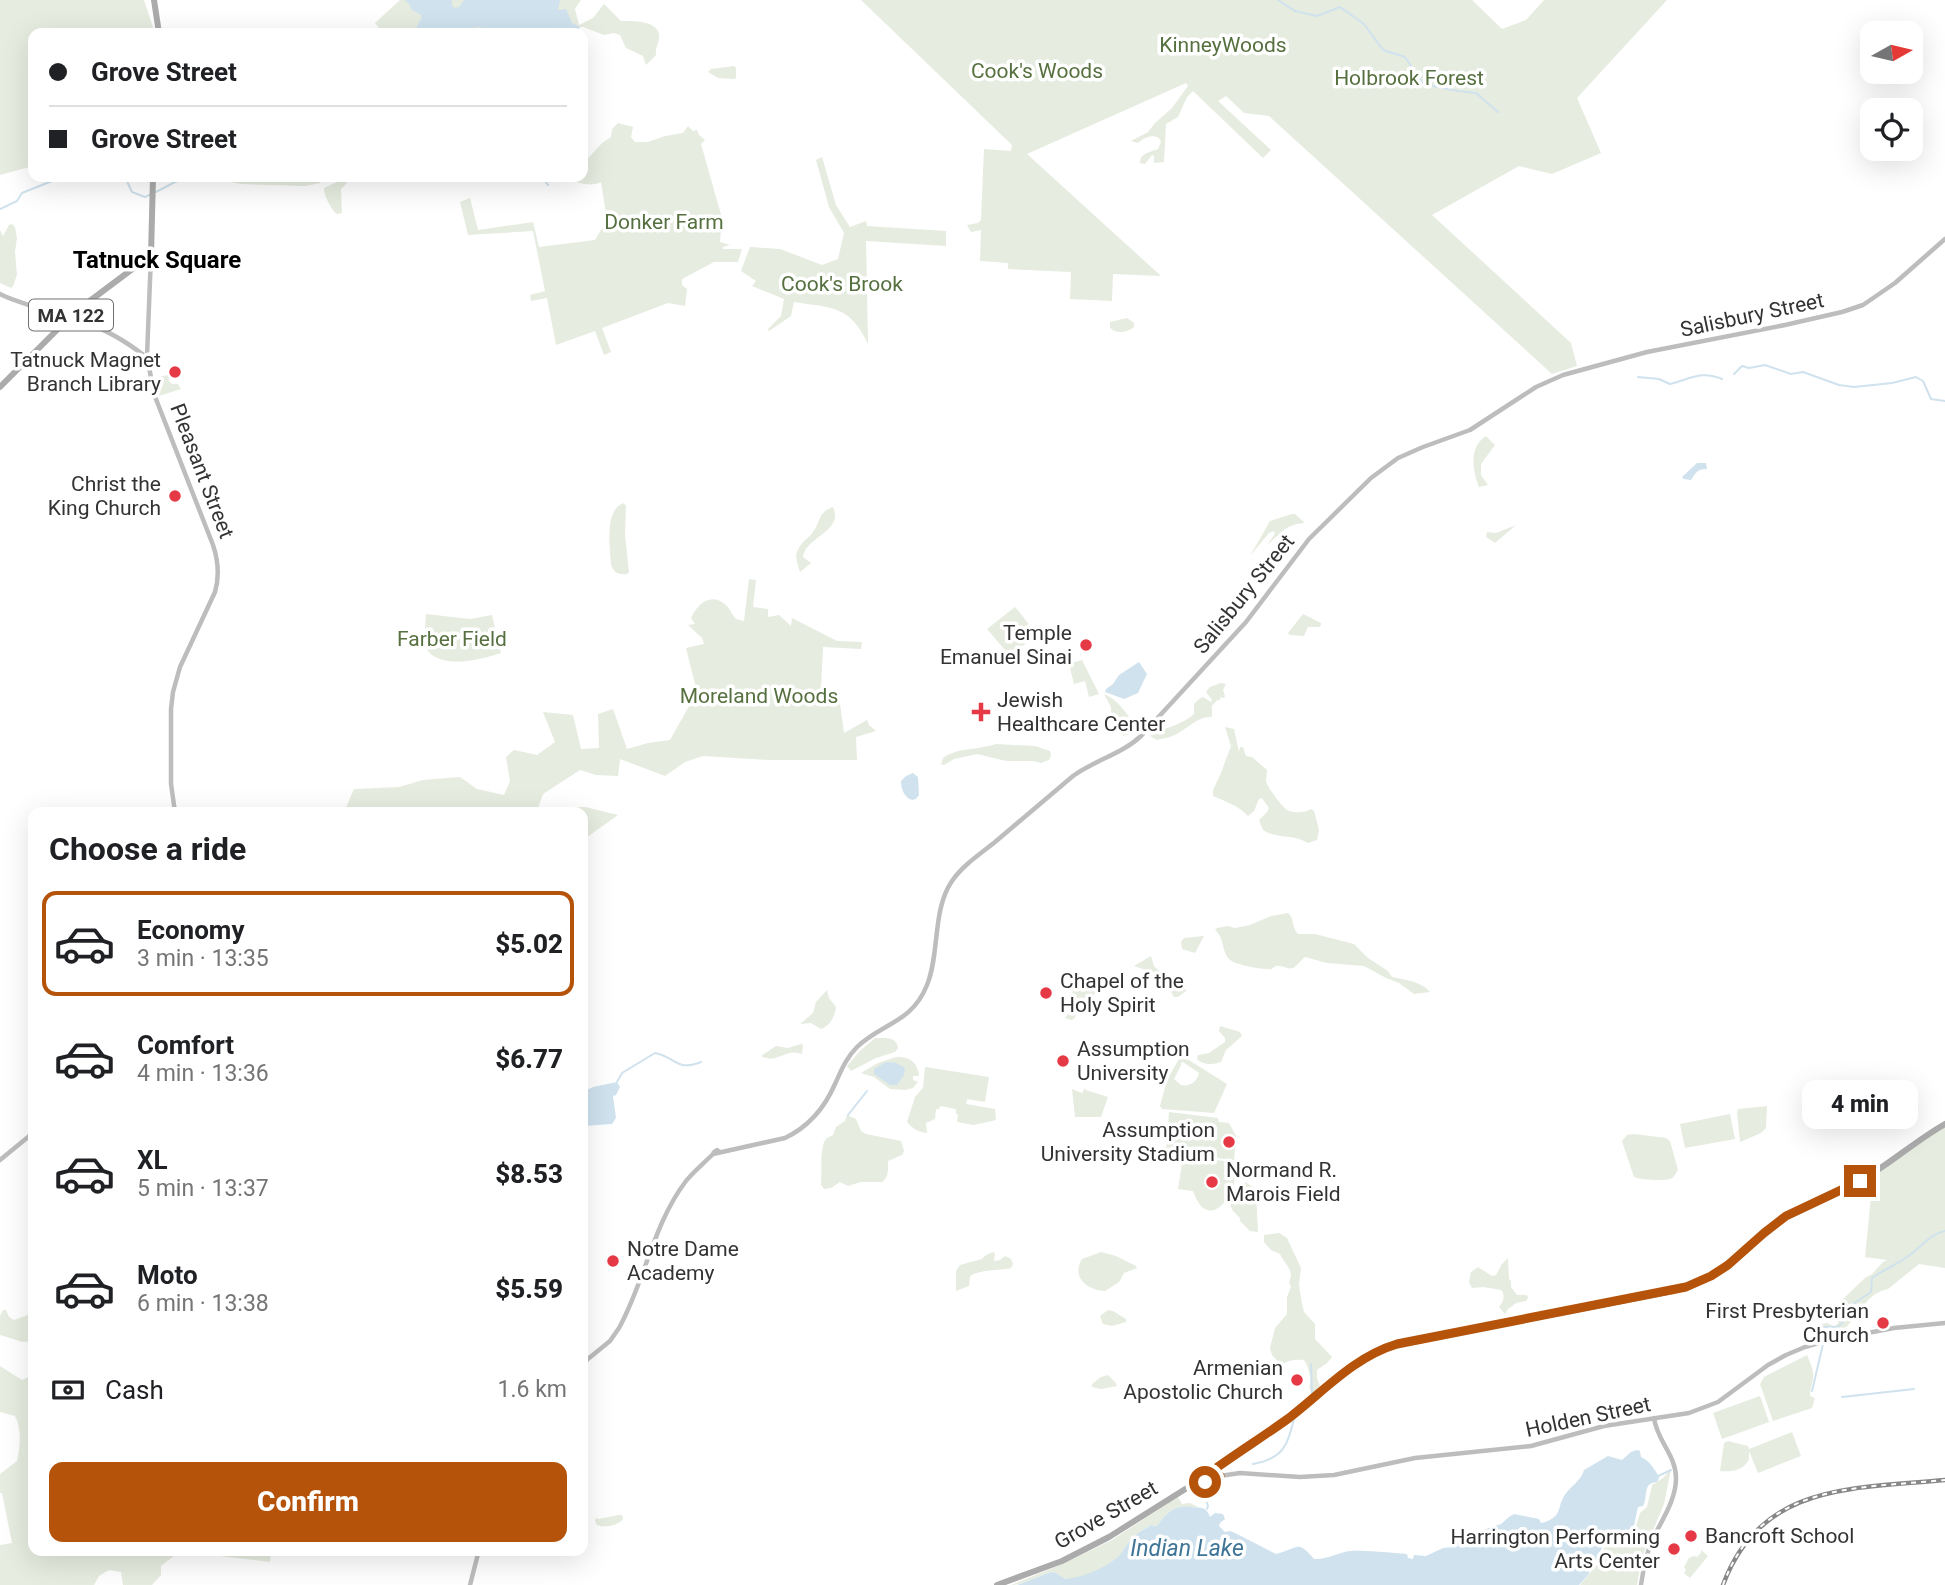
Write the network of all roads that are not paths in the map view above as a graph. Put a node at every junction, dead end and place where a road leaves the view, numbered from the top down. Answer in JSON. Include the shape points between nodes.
{"nodes":[{"id":1,"x":155,"y":0,"type":"edge"},
{"id":2,"x":158,"y":28,"type":"edge"},
{"id":3,"x":153,"y":182,"type":"edge"},
{"id":4,"x":1945,"y":239,"type":"edge"},
{"id":5,"x":152,"y":255,"type":"junction"},
{"id":6,"x":0,"y":294,"type":"edge"},
{"id":7,"x":69,"y":318,"type":"junction"},
{"id":8,"x":147,"y":358,"type":"junction"},
{"id":9,"x":0,"y":387,"type":"edge"},
{"id":10,"x":174,"y":807,"type":"edge"},
{"id":11,"x":1945,"y":1124,"type":"edge"},
{"id":12,"x":28,"y":1137,"type":"edge"},
{"id":13,"x":0,"y":1160,"type":"edge"},
{"id":14,"x":1945,"y":1323,"type":"edge"},
{"id":15,"x":588,"y":1359,"type":"edge"},
{"id":16,"x":1654,"y":1418,"type":"junction"},
{"id":17,"x":1212,"y":1471,"type":"junction"},
{"id":18,"x":1220,"y":1476,"type":"junction"},
{"id":19,"x":1186,"y":1489,"type":"junction"},
{"id":20,"x":477,"y":1556,"type":"edge"},
{"id":21,"x":1023,"y":1576,"type":"junction"},
{"id":22,"x":470,"y":1585,"type":"edge"},
{"id":23,"x":997,"y":1585,"type":"edge"},
{"id":24,"x":1008,"y":1585,"type":"edge"},
{"id":25,"x":1641,"y":1585,"type":"edge"}],
"edges":[{"from":1,"to":2,"type":"main road"},
{"from":3,"to":5,"type":"main road","name":"Pleasant Street"},
{"from":4,"to":15,"type":"main road","name":"Salisbury Street","via":[[1863,305],[1563,375],[1470,430],[1412,451],[1365,483],[1309,540],[1246,622],[1140,737],[1073,776],[956,876],[944,896],[931,973],[920,999],[900,1019],[854,1050],[829,1096],[801,1128],[785,1138],[714,1152],[686,1181],[661,1228],[620,1328]]},
{"from":5,"to":7,"type":"main road","number":"MA 122"},
{"from":5,"to":8,"type":"main road","name":"Pleasant Street"},
{"from":6,"to":7,"type":"main road"},
{"from":7,"to":8,"type":"main road","via":[[120,338]]},
{"from":7,"to":9,"type":"main road","number":"MA 122"},
{"from":8,"to":10,"type":"main road","name":"Pleasant Street","via":[[154,394],[218,566],[215,592],[173,692]]},
{"from":11,"to":17,"type":"main road","name":"Grove Street","via":[[1860,1181],[1786,1216],[1728,1265],[1692,1285],[1397,1344],[1371,1354]]},
{"from":12,"to":13,"type":"main road"},
{"from":14,"to":16,"type":"main road","name":"Holden Street","via":[[1894,1328],[1805,1347],[1768,1365],[1712,1405]]},
{"from":16,"to":18,"type":"main road","name":"Holden Street","via":[[1531,1446],[1415,1458],[1334,1475]]},
{"from":16,"to":25,"type":"main road","via":[[1674,1462],[1676,1481]]},
{"from":17,"to":18,"type":"main road"},
{"from":17,"to":19,"type":"main road","name":"Grove Street"},
{"from":18,"to":19,"type":"main road","name":"Holden Street"},
{"from":19,"to":21,"type":"main road","name":"Grove Street","via":[[1103,1541]]},
{"from":20,"to":22,"type":"main road"},
{"from":21,"to":23,"type":"main road","name":"Grove Street"},
{"from":21,"to":24,"type":"main road","name":"Grove Street"}]}
